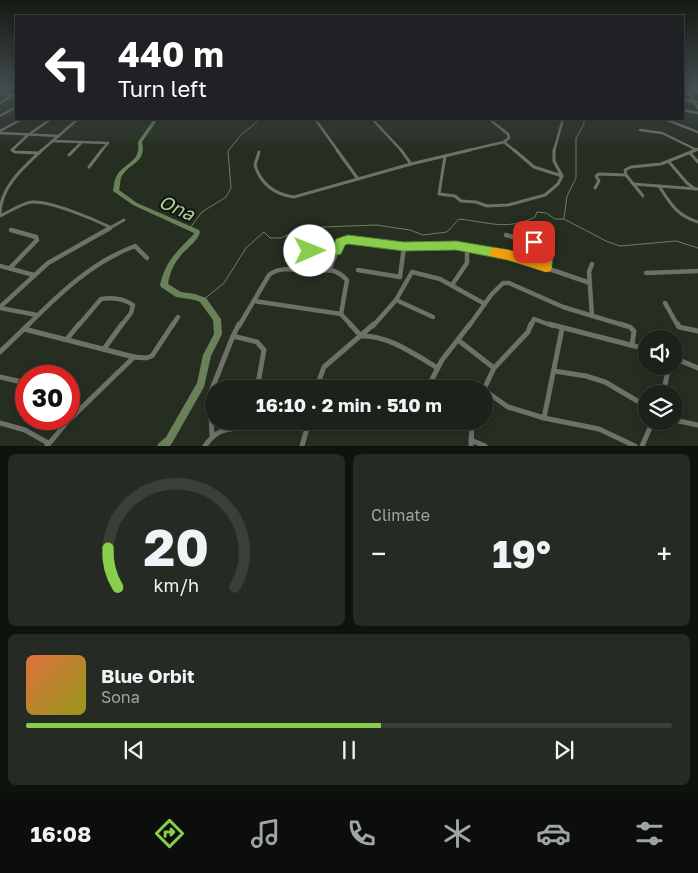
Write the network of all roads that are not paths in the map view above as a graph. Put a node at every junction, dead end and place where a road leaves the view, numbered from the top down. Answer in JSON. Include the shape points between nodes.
{"nodes":[{"id":1,"x":13,"y":109,"type":"edge"},
{"id":2,"x":684,"y":110,"type":"edge"},
{"id":3,"x":698,"y":113,"type":"edge"},
{"id":4,"x":0,"y":116,"type":"edge"},
{"id":5,"x":20,"y":120,"type":"edge"},
{"id":6,"x":50,"y":120,"type":"edge"},
{"id":7,"x":77,"y":120,"type":"edge"},
{"id":8,"x":316,"y":120,"type":"edge"},
{"id":9,"x":373,"y":120,"type":"edge"},
{"id":10,"x":490,"y":120,"type":"edge"},
{"id":11,"x":562,"y":120,"type":"edge"},
{"id":12,"x":668,"y":120,"type":"edge"},
{"id":13,"x":640,"y":130,"type":"dead end"},
{"id":14,"x":0,"y":132,"type":"edge"},
{"id":15,"x":698,"y":132,"type":"edge"},
{"id":16,"x":28,"y":135,"type":"junction"},
{"id":17,"x":59,"y":136,"type":"junction"},
{"id":18,"x":52,"y":141,"type":"junction"},
{"id":19,"x":82,"y":142,"type":"junction"},
{"id":20,"x":504,"y":142,"type":"junction"},
{"id":21,"x":697,"y":150,"type":"edge"},
{"id":22,"x":259,"y":152,"type":"dead end"},
{"id":23,"x":39,"y":153,"type":"junction"},
{"id":24,"x":690,"y":153,"type":"junction"},
{"id":25,"x":69,"y":155,"type":"dead end"},
{"id":26,"x":446,"y":156,"type":"junction"},
{"id":27,"x":669,"y":162,"type":"junction"},
{"id":28,"x":698,"y":162,"type":"edge"},
{"id":29,"x":411,"y":164,"type":"junction"},
{"id":30,"x":89,"y":166,"type":"dead end"},
{"id":31,"x":626,"y":175,"type":"junction"},
{"id":32,"x":562,"y":176,"type":"junction"},
{"id":33,"x":358,"y":179,"type":"junction"},
{"id":34,"x":633,"y":184,"type":"junction"},
{"id":35,"x":660,"y":186,"type":"junction"},
{"id":36,"x":595,"y":188,"type":"dead end"},
{"id":37,"x":697,"y":189,"type":"edge"},
{"id":38,"x":643,"y":196,"type":"dead end"},
{"id":39,"x":0,"y":200,"type":"edge"},
{"id":40,"x":0,"y":215,"type":"edge"},
{"id":41,"x":124,"y":220,"type":"dead end"},
{"id":42,"x":698,"y":222,"type":"edge"},
{"id":43,"x":110,"y":227,"type":"junction"},
{"id":44,"x":12,"y":230,"type":"dead end"},
{"id":45,"x":506,"y":235,"type":"dead end"},
{"id":46,"x":404,"y":247,"type":"junction"},
{"id":47,"x":467,"y":247,"type":"junction"},
{"id":48,"x":337,"y":250,"type":"junction"},
{"id":49,"x":296,"y":251,"type":"dead end"},
{"id":50,"x":146,"y":258,"type":"dead end"},
{"id":51,"x":592,"y":264,"type":"dead end"},
{"id":52,"x":0,"y":266,"type":"edge"},
{"id":53,"x":10,"y":268,"type":"junction"},
{"id":54,"x":546,"y":268,"type":"junction"},
{"id":55,"x":329,"y":270,"type":"junction"},
{"id":56,"x":358,"y":270,"type":"dead end"},
{"id":57,"x":698,"y":271,"type":"edge"},
{"id":58,"x":646,"y":273,"type":"dead end"},
{"id":59,"x":34,"y":275,"type":"junction"},
{"id":60,"x":400,"y":277,"type":"junction"},
{"id":61,"x":406,"y":281,"type":"junction"},
{"id":62,"x":590,"y":282,"type":"junction"},
{"id":63,"x":452,"y":285,"type":"junction"},
{"id":64,"x":396,"y":300,"type":"junction"},
{"id":65,"x":254,"y":301,"type":"junction"},
{"id":66,"x":665,"y":303,"type":"dead end"},
{"id":67,"x":485,"y":304,"type":"junction"},
{"id":68,"x":0,"y":307,"type":"edge"},
{"id":69,"x":341,"y":314,"type":"junction"},
{"id":70,"x":38,"y":315,"type":"junction"},
{"id":71,"x":592,"y":316,"type":"junction"},
{"id":72,"x":178,"y":317,"type":"dead end"},
{"id":73,"x":432,"y":317,"type":"dead end"},
{"id":74,"x":24,"y":329,"type":"junction"},
{"id":75,"x":562,"y":329,"type":"junction"},
{"id":76,"x":698,"y":331,"type":"edge"},
{"id":77,"x":233,"y":336,"type":"junction"},
{"id":78,"x":361,"y":336,"type":"junction"},
{"id":79,"x":67,"y":339,"type":"junction"},
{"id":80,"x":458,"y":340,"type":"junction"},
{"id":81,"x":632,"y":344,"type":"junction"},
{"id":82,"x":638,"y":346,"type":"edge"},
{"id":83,"x":104,"y":349,"type":"junction"},
{"id":84,"x":0,"y":352,"type":"edge"},
{"id":85,"x":134,"y":357,"type":"junction"},
{"id":86,"x":683,"y":362,"type":"edge"},
{"id":87,"x":436,"y":367,"type":"junction"},
{"id":88,"x":494,"y":368,"type":"junction"},
{"id":89,"x":698,"y":368,"type":"edge"},
{"id":90,"x":554,"y":371,"type":"junction"},
{"id":91,"x":0,"y":377,"type":"edge"},
{"id":92,"x":15,"y":380,"type":"edge"},
{"id":93,"x":259,"y":380,"type":"edge"},
{"id":94,"x":319,"y":380,"type":"edge"},
{"id":95,"x":431,"y":380,"type":"edge"},
{"id":96,"x":488,"y":380,"type":"edge"},
{"id":97,"x":493,"y":396,"type":"edge"},
{"id":98,"x":638,"y":401,"type":"edge"},
{"id":99,"x":544,"y":418,"type":"junction"},
{"id":100,"x":683,"y":422,"type":"edge"},
{"id":101,"x":0,"y":423,"type":"edge"},
{"id":102,"x":698,"y":426,"type":"edge"},
{"id":103,"x":218,"y":430,"type":"edge"},
{"id":104,"x":306,"y":430,"type":"edge"},
{"id":105,"x":472,"y":430,"type":"edge"},
{"id":106,"x":649,"y":430,"type":"edge"},
{"id":107,"x":212,"y":435,"type":"junction"},
{"id":108,"x":471,"y":443,"type":"edge"},
{"id":109,"x":48,"y":444,"type":"edge"},
{"id":110,"x":205,"y":446,"type":"edge"},
{"id":111,"x":302,"y":446,"type":"edge"},
{"id":112,"x":485,"y":446,"type":"edge"},
{"id":113,"x":635,"y":446,"type":"edge"},
{"id":114,"x":642,"y":446,"type":"edge"}],
"edges":[{"from":1,"to":4,"type":"street"},
{"from":2,"to":3,"type":"street"},
{"from":5,"to":14,"type":"street"},
{"from":6,"to":16,"type":"street"},
{"from":7,"to":17,"type":"street"},
{"from":8,"to":33,"type":"street"},
{"from":9,"to":29,"type":"street"},
{"from":10,"to":20,"type":"street","via":[[509,136]]},
{"from":11,"to":32,"type":"street","via":[[556,132],[554,159]]},
{"from":12,"to":15,"type":"street"},
{"from":13,"to":21,"type":"street","via":[[656,130]]},
{"from":14,"to":16,"type":"street"},
{"from":16,"to":17,"type":"street"},
{"from":16,"to":23,"type":"street","via":[[12,151]]},
{"from":17,"to":18,"type":"street"},
{"from":18,"to":19,"type":"street"},
{"from":18,"to":23,"type":"street"},
{"from":19,"to":25,"type":"street"},
{"from":19,"to":30,"type":"street","via":[[108,144]]},
{"from":20,"to":26,"type":"street"},
{"from":20,"to":32,"type":"street","via":[[534,167]]},
{"from":21,"to":24,"type":"street"},
{"from":22,"to":33,"type":"street","via":[[255,165],[258,174],[284,196],[294,197]]},
{"from":23,"to":39,"type":"street"},
{"from":24,"to":27,"type":"street"},
{"from":24,"to":28,"type":"street"},
{"from":26,"to":29,"type":"street"},
{"from":26,"to":32,"type":"street","via":[[439,194],[487,206],[508,205],[545,195]]},
{"from":27,"to":31,"type":"street","via":[[627,168]]},
{"from":27,"to":37,"type":"street","via":[[687,183]]},
{"from":29,"to":33,"type":"street"},
{"from":31,"to":34,"type":"street"},
{"from":31,"to":36,"type":"street","via":[[598,174]]},
{"from":34,"to":35,"type":"street"},
{"from":34,"to":38,"type":"street"},
{"from":35,"to":37,"type":"street"},
{"from":35,"to":42,"type":"street","via":[[674,210]]},
{"from":39,"to":40,"type":"street"},
{"from":40,"to":43,"type":"street","via":[[37,202]]},
{"from":41,"to":43,"type":"street"},
{"from":43,"to":59,"type":"street","via":[[48,263]]},
{"from":44,"to":53,"type":"street","via":[[37,240]]},
{"from":45,"to":54,"type":"street","via":[[542,246],[546,251]]},
{"from":46,"to":47,"type":"street"},
{"from":46,"to":48,"type":"street","via":[[348,240],[341,242]]},
{"from":46,"to":60,"type":"street"},
{"from":47,"to":54,"type":"street","via":[[509,255]]},
{"from":47,"to":63,"type":"street","via":[[467,263]]},
{"from":48,"to":49,"type":"street"},
{"from":48,"to":55,"type":"street"},
{"from":50,"to":70,"type":"street","via":[[135,246],[118,252],[71,285]]},
{"from":51,"to":62,"type":"street","via":[[588,272]]},
{"from":52,"to":53,"type":"street"},
{"from":53,"to":59,"type":"street"},
{"from":54,"to":62,"type":"street"},
{"from":55,"to":65,"type":"street","via":[[272,272]]},
{"from":55,"to":69,"type":"street","via":[[342,274],[346,280]]},
{"from":56,"to":60,"type":"street"},
{"from":57,"to":58,"type":"street"},
{"from":59,"to":68,"type":"street"},
{"from":60,"to":61,"type":"street"},
{"from":61,"to":63,"type":"street","via":[[412,272],[419,272]]},
{"from":61,"to":64,"type":"street"},
{"from":62,"to":71,"type":"street"},
{"from":63,"to":67,"type":"street"},
{"from":64,"to":73,"type":"street"},
{"from":64,"to":78,"type":"street"},
{"from":65,"to":69,"type":"street"},
{"from":65,"to":77,"type":"street"},
{"from":66,"to":76,"type":"street","via":[[679,327]]},
{"from":67,"to":71,"type":"street","via":[[503,283],[509,283]]},
{"from":67,"to":80,"type":"street"},
{"from":68,"to":70,"type":"street"},
{"from":69,"to":78,"type":"street"},
{"from":70,"to":74,"type":"street"},
{"from":71,"to":81,"type":"street","via":[[630,327],[634,331]]},
{"from":72,"to":85,"type":"street","via":[[155,353],[146,358]]},
{"from":74,"to":79,"type":"street"},
{"from":74,"to":84,"type":"street"},
{"from":75,"to":81,"type":"street"},
{"from":75,"to":88,"type":"street","via":[[534,319],[528,332]]},
{"from":75,"to":90,"type":"street"},
{"from":77,"to":93,"type":"street","via":[[257,342],[264,350]]},
{"from":77,"to":107,"type":"street","via":[[210,394]]},
{"from":78,"to":87,"type":"street","via":[[368,335],[398,346]]},
{"from":78,"to":94,"type":"street","via":[[324,366]]},
{"from":79,"to":83,"type":"street"},
{"from":79,"to":83,"type":"street","via":[[101,299],[108,297],[129,302],[133,305],[132,313]]},
{"from":80,"to":87,"type":"street"},
{"from":80,"to":88,"type":"street"},
{"from":81,"to":82,"type":"street"},
{"from":83,"to":85,"type":"street"},
{"from":85,"to":109,"type":"street"},
{"from":86,"to":89,"type":"street"},
{"from":87,"to":95,"type":"street"},
{"from":88,"to":96,"type":"street"},
{"from":90,"to":98,"type":"street","via":[[606,382]]},
{"from":90,"to":99,"type":"street"},
{"from":91,"to":92,"type":"street"},
{"from":97,"to":99,"type":"street","via":[[508,407]]},
{"from":99,"to":113,"type":"street","via":[[599,430]]},
{"from":100,"to":102,"type":"street"},
{"from":101,"to":109,"type":"street","via":[[36,434]]},
{"from":103,"to":107,"type":"street"},
{"from":104,"to":111,"type":"street"},
{"from":105,"to":108,"type":"street"},
{"from":106,"to":114,"type":"street"},
{"from":107,"to":110,"type":"street"},
{"from":108,"to":112,"type":"street"}]}
